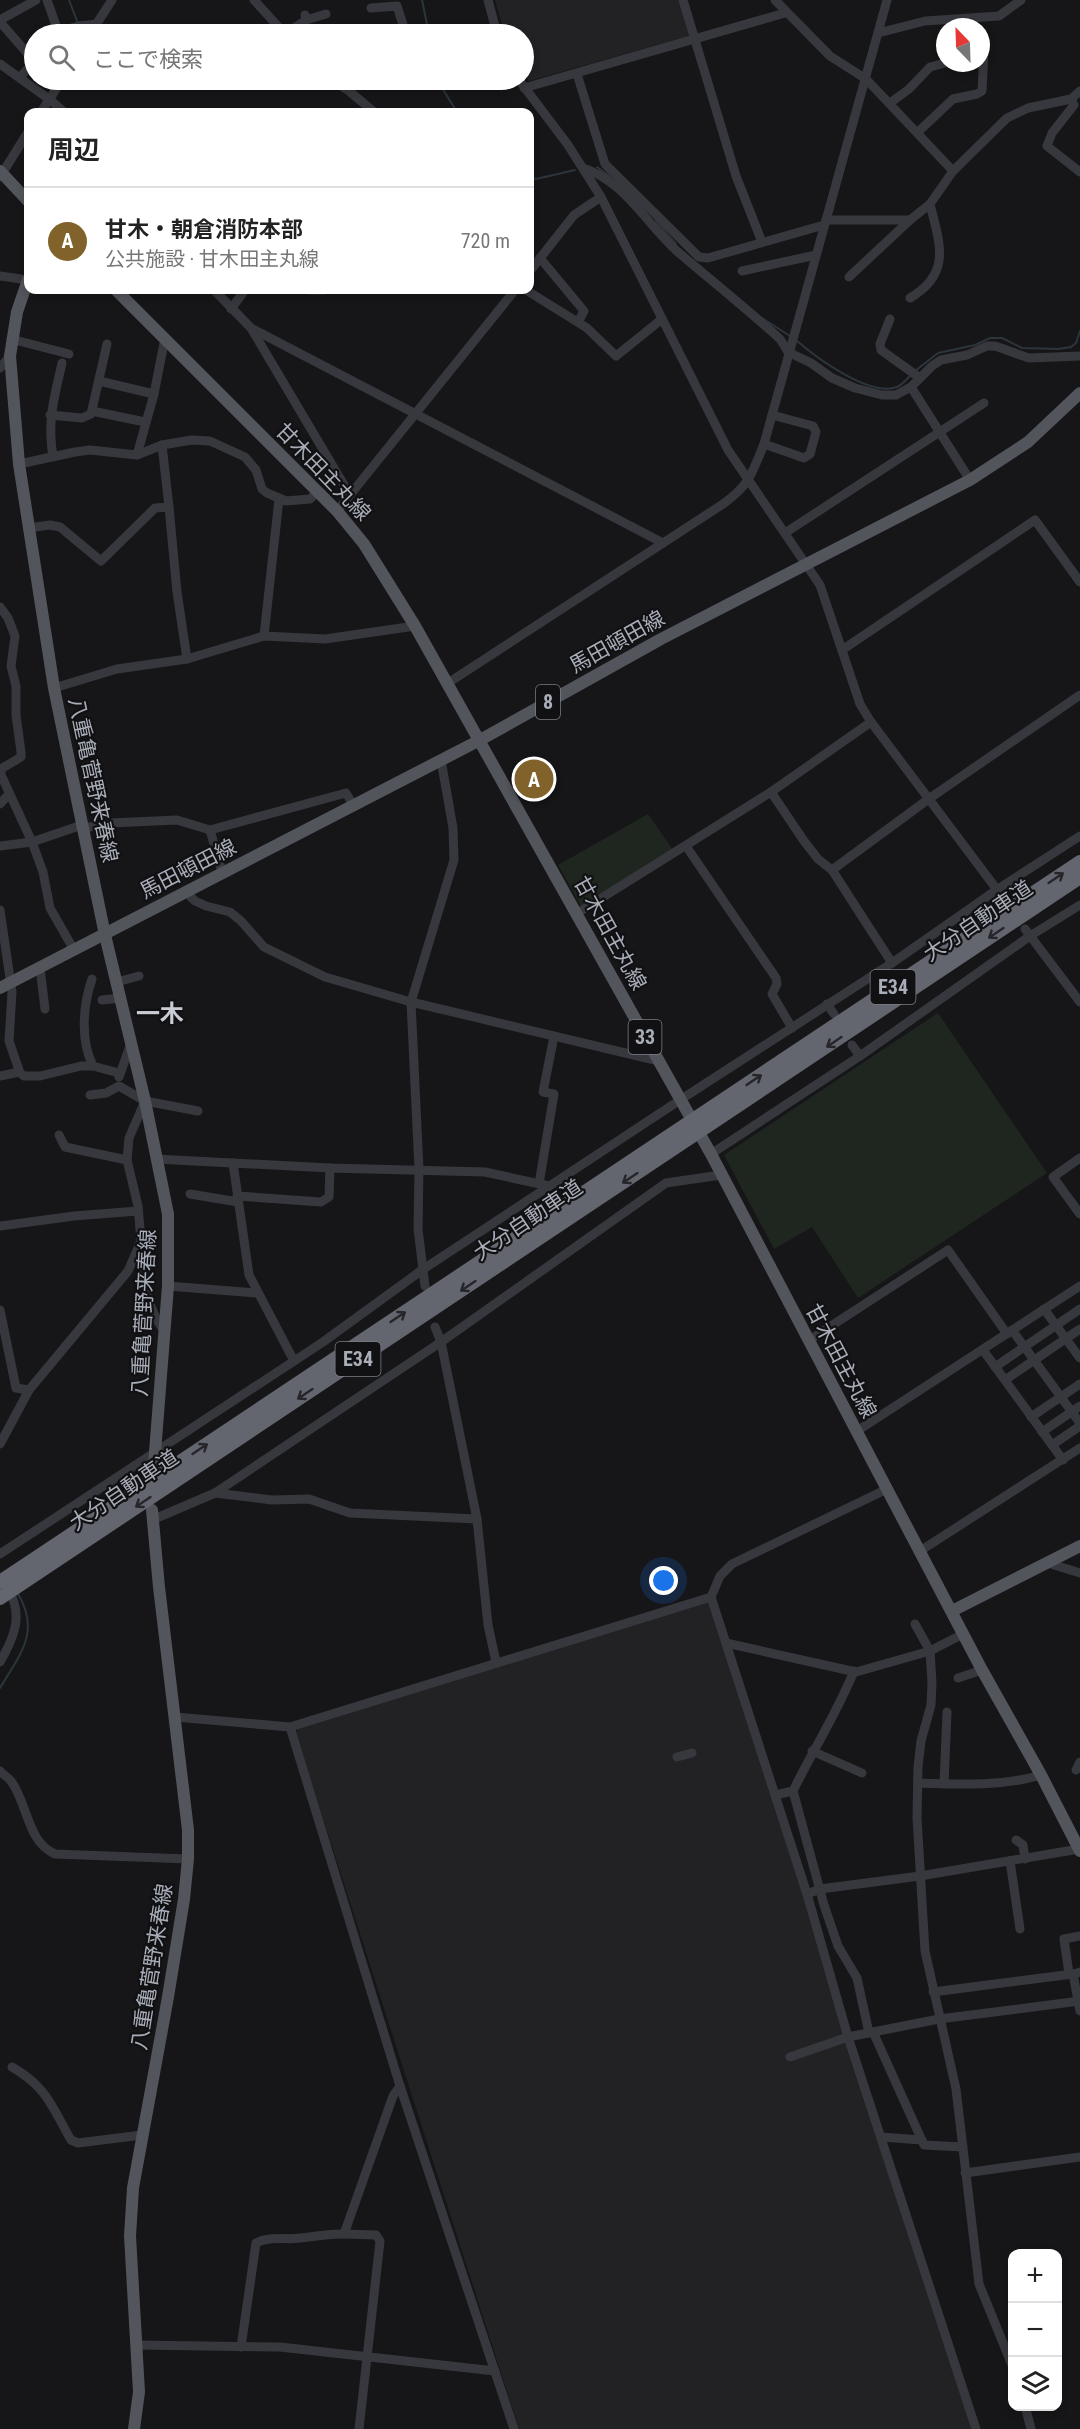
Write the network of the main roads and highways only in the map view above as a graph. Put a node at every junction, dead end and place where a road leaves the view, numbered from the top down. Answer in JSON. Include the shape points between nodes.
{"nodes":[{"id":1,"x":1,"y":174,"type":"edge"},
{"id":2,"x":24,"y":197,"type":"edge"},
{"id":3,"x":24,"y":292,"type":"edge"},
{"id":4,"x":120,"y":294,"type":"edge"},
{"id":5,"x":1080,"y":393,"type":"edge"},
{"id":6,"x":480,"y":740,"type":"junction"},
{"id":7,"x":1080,"y":862,"type":"edge"},
{"id":8,"x":1080,"y":878,"type":"edge"},
{"id":9,"x":105,"y":935,"type":"junction"},
{"id":10,"x":5,"y":986,"type":"edge"},
{"id":11,"x":709,"y":1118,"type":"junction"},
{"id":12,"x":155,"y":1458,"type":"road end"},
{"id":13,"x":152,"y":1515,"type":"road end"},
{"id":14,"x":1080,"y":1546,"type":"edge"},
{"id":15,"x":33,"y":1568,"type":"junction"},
{"id":16,"x":0,"y":1582,"type":"edge"},
{"id":17,"x":0,"y":1598,"type":"edge"},
{"id":18,"x":952,"y":1611,"type":"junction"},
{"id":19,"x":1079,"y":1850,"type":"edge"},
{"id":20,"x":135,"y":2429,"type":"edge"}],
"edges":[{"from":1,"to":2,"type":"main road"},
{"from":3,"to":9,"type":"main road","name":"八重亀菅野来春線","via":[[10,356],[19,464],[54,688]]},
{"from":4,"to":6,"type":"main road","name":"甘木田主丸線","number":"33","via":[[337,511],[364,544]]},
{"from":5,"to":6,"type":"main road","name":"馬田頓田線","number":"8","via":[[1028,442],[970,480],[661,639]]},
{"from":6,"to":9,"type":"main road","name":"馬田頓田線","number":"8"},
{"from":6,"to":18,"type":"main road","name":"甘木田主丸線","number":"33","via":[[711,1154]]},
{"from":11,"to":7,"type":"highway","name":"大分自動車道","number":"E34","one_way":true},
{"from":8,"to":11,"type":"highway","name":"大分自動車道","number":"E34","one_way":true},
{"from":9,"to":10,"type":"main road","name":"馬田頓田線","number":"8"},
{"from":9,"to":12,"type":"main road","name":"八重亀菅野来春線","via":[[168,1214],[168,1286]]},
{"from":11,"to":15,"type":"highway","name":"大分自動車道","number":"E34"},
{"from":13,"to":20,"type":"main road","name":"八重亀菅野来春線","via":[[189,1830],[184,1899],[133,2188],[130,2236],[139,2392]]},
{"from":14,"to":18,"type":"main road"},
{"from":15,"to":16,"type":"highway","name":"大分自動車道","number":"E34"},
{"from":15,"to":17,"type":"highway","name":"大分自動車道","number":"E34"},
{"from":18,"to":19,"type":"main road","name":"甘木田主丸線","number":"33"}]}
